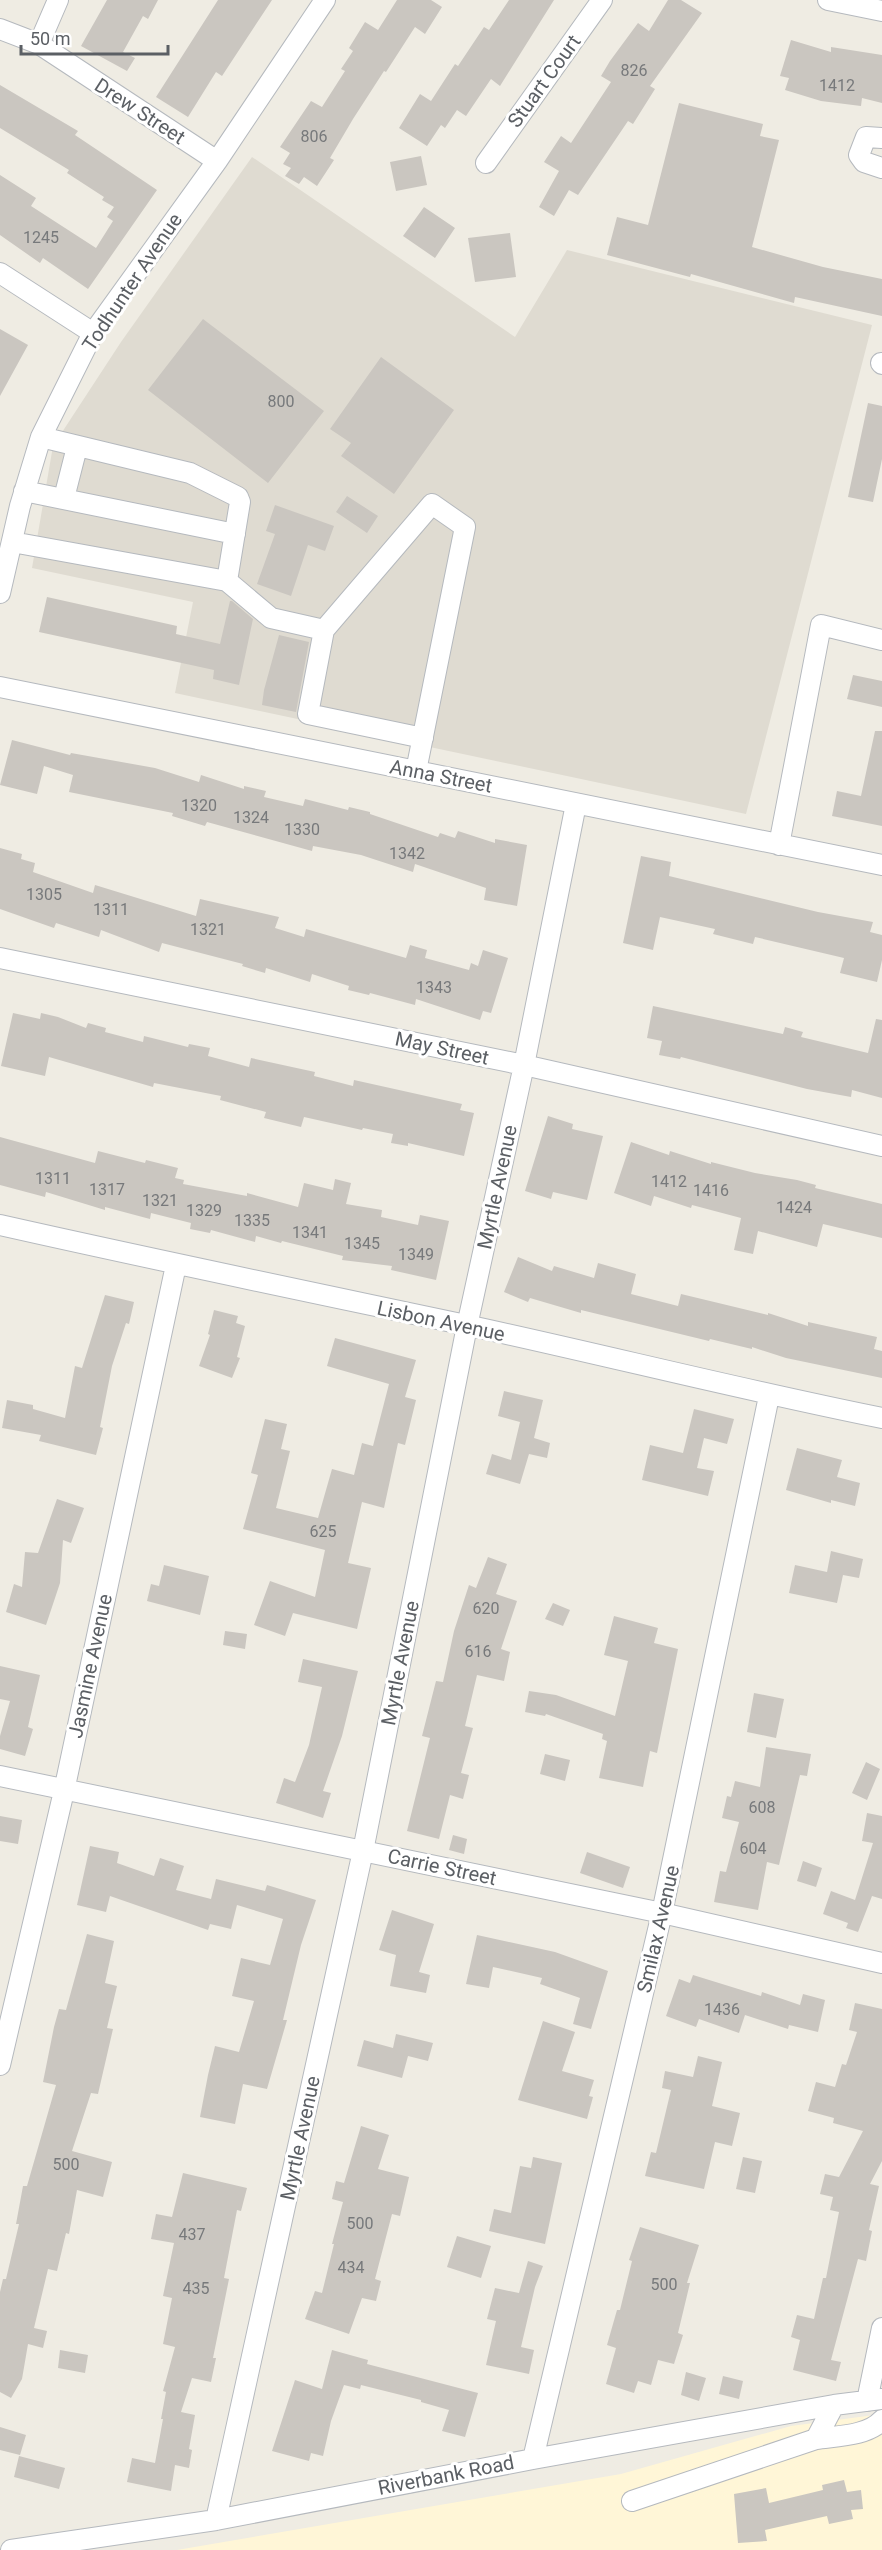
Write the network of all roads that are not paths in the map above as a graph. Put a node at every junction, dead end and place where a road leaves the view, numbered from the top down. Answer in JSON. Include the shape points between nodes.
{"nodes":[{"id":1,"x":58,"y":0,"type":"edge"},
{"id":2,"x":325,"y":0,"type":"edge"},
{"id":3,"x":602,"y":0,"type":"edge"},
{"id":4,"x":828,"y":0,"type":"edge"},
{"id":5,"x":882,"y":10,"type":"edge"},
{"id":6,"x":0,"y":29,"type":"edge"},
{"id":7,"x":39,"y":44,"type":"junction"},
{"id":8,"x":882,"y":138,"type":"edge"},
{"id":9,"x":216,"y":161,"type":"junction"},
{"id":10,"x":486,"y":163,"type":"dead end"},
{"id":11,"x":882,"y":168,"type":"edge"},
{"id":12,"x":0,"y":273,"type":"edge"},
{"id":13,"x":93,"y":333,"type":"junction"},
{"id":14,"x":40,"y":436,"type":"junction"},
{"id":15,"x":77,"y":447,"type":"junction"},
{"id":16,"x":24,"y":492,"type":"junction"},
{"id":17,"x":64,"y":498,"type":"junction"},
{"id":18,"x":235,"y":534,"type":"junction"},
{"id":19,"x":12,"y":542,"type":"junction"},
{"id":20,"x":227,"y":581,"type":"junction"},
{"id":21,"x":0,"y":593,"type":"edge"},
{"id":22,"x":324,"y":630,"type":"junction"},
{"id":23,"x":882,"y":640,"type":"edge"},
{"id":24,"x":0,"y":687,"type":"edge"},
{"id":25,"x":364,"y":726,"type":"junction"},
{"id":26,"x":423,"y":738,"type":"junction"},
{"id":27,"x":358,"y":760,"type":"junction"},
{"id":28,"x":416,"y":771,"type":"junction"},
{"id":29,"x":576,"y":804,"type":"junction"},
{"id":30,"x":779,"y":845,"type":"junction"},
{"id":31,"x":882,"y":865,"type":"edge"},
{"id":32,"x":0,"y":958,"type":"edge"},
{"id":33,"x":524,"y":1065,"type":"junction"},
{"id":34,"x":882,"y":1146,"type":"edge"},
{"id":35,"x":0,"y":1225,"type":"edge"},
{"id":36,"x":176,"y":1265,"type":"junction"},
{"id":37,"x":467,"y":1326,"type":"junction"},
{"id":38,"x":770,"y":1396,"type":"junction"},
{"id":39,"x":882,"y":1418,"type":"edge"},
{"id":40,"x":0,"y":1776,"type":"edge"},
{"id":41,"x":64,"y":1791,"type":"junction"},
{"id":42,"x":363,"y":1851,"type":"junction"},
{"id":43,"x":662,"y":1913,"type":"junction"},
{"id":44,"x":882,"y":1963,"type":"edge"},
{"id":45,"x":0,"y":2065,"type":"edge"},
{"id":46,"x":882,"y":2328,"type":"edge"},
{"id":47,"x":874,"y":2400,"type":"edge"},
{"id":48,"x":834,"y":2405,"type":"junction"},
{"id":49,"x":882,"y":2420,"type":"edge"},
{"id":50,"x":816,"y":2439,"type":"junction"},
{"id":51,"x":533,"y":2458,"type":"junction"},
{"id":52,"x":632,"y":2500,"type":"dead end"},
{"id":53,"x":216,"y":2520,"type":"junction"},
{"id":54,"x":11,"y":2550,"type":"edge"}],
"edges":[{"from":1,"to":7,"type":"street"},
{"from":2,"to":9,"type":"street","name":"Todhunter Avenue"},
{"from":3,"to":10,"type":"street","name":"Stuart Court"},
{"from":4,"to":5,"type":"street"},
{"from":6,"to":7,"type":"street","name":"Drew Street"},
{"from":7,"to":9,"type":"street","name":"Drew Street"},
{"from":8,"to":11,"type":"street","via":[[866,137],[859,155],[864,162]]},
{"from":9,"to":13,"type":"street","name":"Todhunter Avenue"},
{"from":12,"to":13,"type":"street"},
{"from":13,"to":14,"type":"street","name":"Todhunter Avenue"},
{"from":14,"to":15,"type":"street"},
{"from":14,"to":16,"type":"street","name":"Todhunter Avenue"},
{"from":15,"to":17,"type":"street"},
{"from":15,"to":18,"type":"street","via":[[162,465],[216,484],[240,502]]},
{"from":16,"to":17,"type":"street"},
{"from":16,"to":19,"type":"street","name":"Todhunter Avenue"},
{"from":17,"to":18,"type":"street"},
{"from":18,"to":20,"type":"street"},
{"from":19,"to":20,"type":"street"},
{"from":19,"to":21,"type":"street","name":"Todhunter Avenue"},
{"from":20,"to":22,"type":"street","via":[[271,618]]},
{"from":22,"to":25,"type":"street","via":[[308,714]]},
{"from":22,"to":26,"type":"street","via":[[432,504],[465,527]]},
{"from":23,"to":30,"type":"street","via":[[821,625]]},
{"from":24,"to":27,"type":"street","name":"Anna Street"},
{"from":25,"to":26,"type":"street"},
{"from":25,"to":27,"type":"street"},
{"from":26,"to":28,"type":"street"},
{"from":27,"to":28,"type":"street","name":"Anna Street"},
{"from":28,"to":29,"type":"street","name":"Anna Street"},
{"from":29,"to":30,"type":"street","name":"Anna Street"},
{"from":29,"to":33,"type":"street","name":"Myrtle Avenue"},
{"from":30,"to":31,"type":"street","name":"Anna Street"},
{"from":32,"to":33,"type":"street","name":"May Street"},
{"from":33,"to":34,"type":"street","name":"May Street"},
{"from":33,"to":37,"type":"street","name":"Myrtle Avenue"},
{"from":35,"to":36,"type":"street","name":"Lisbon Avenue"},
{"from":36,"to":37,"type":"street","name":"Lisbon Avenue"},
{"from":36,"to":41,"type":"street","name":"Jasmine Avenue"},
{"from":37,"to":38,"type":"street","name":"Lisbon Avenue"},
{"from":37,"to":42,"type":"street","name":"Myrtle Avenue"},
{"from":38,"to":39,"type":"street","name":"Lisbon Avenue"},
{"from":38,"to":43,"type":"street","name":"Smilax Avenue"},
{"from":40,"to":41,"type":"street","name":"Carrie Street"},
{"from":41,"to":42,"type":"street","name":"Carrie Street"},
{"from":41,"to":45,"type":"street","name":"Jasmine Avenue"},
{"from":42,"to":43,"type":"street","name":"Carrie Street"},
{"from":42,"to":53,"type":"street","name":"Myrtle Avenue"},
{"from":43,"to":44,"type":"street","name":"Carrie Street"},
{"from":43,"to":51,"type":"street","name":"Smilax Avenue"},
{"from":46,"to":47,"type":"street"},
{"from":47,"to":48,"type":"street","name":"Riverbank Road"},
{"from":48,"to":50,"type":"street"},
{"from":48,"to":51,"type":"street","name":"Riverbank Road"},
{"from":49,"to":50,"type":"street","via":[[848,2435]]},
{"from":50,"to":52,"type":"street"},
{"from":51,"to":53,"type":"street","name":"Riverbank Road"},
{"from":53,"to":54,"type":"street","name":"Riverbank Road"}]}
